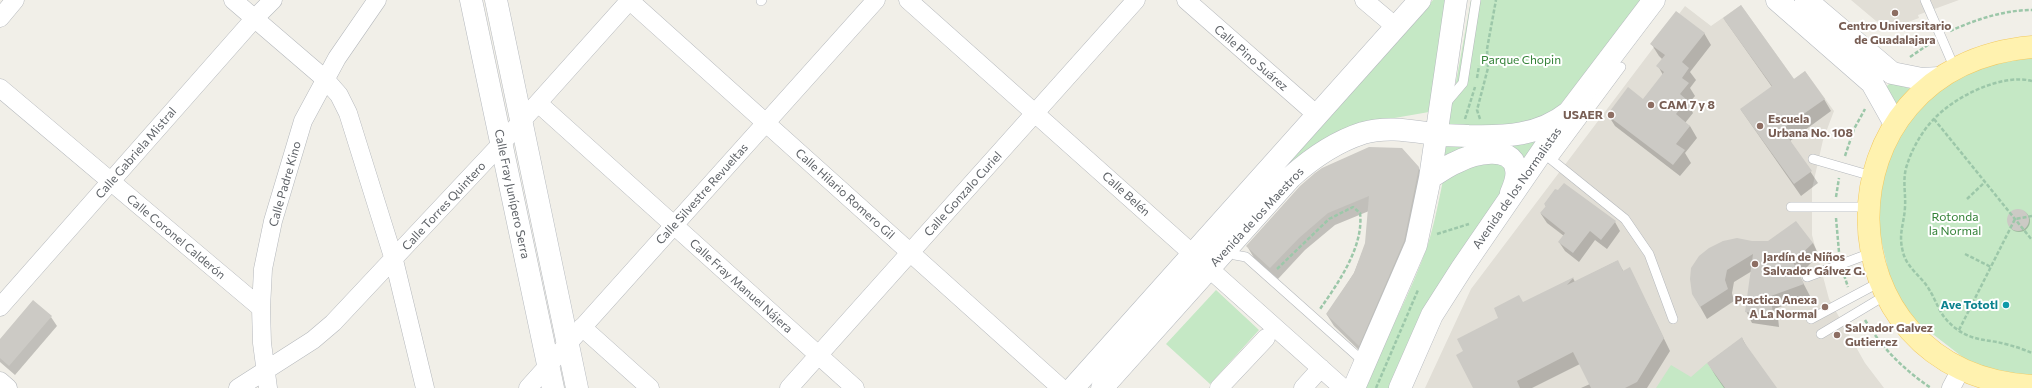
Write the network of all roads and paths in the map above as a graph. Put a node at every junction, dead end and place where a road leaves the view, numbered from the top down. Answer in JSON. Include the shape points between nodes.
{"nodes":[{"id":1,"x":15,"y":0,"type":"edge"},
{"id":2,"x":232,"y":0,"type":"edge"},
{"id":3,"x":273,"y":0,"type":"edge"},
{"id":4,"x":377,"y":0,"type":"edge"},
{"id":5,"x":471,"y":0,"type":"edge"},
{"id":6,"x":496,"y":0,"type":"edge"},
{"id":7,"x":630,"y":0,"type":"edge"},
{"id":8,"x":876,"y":0,"type":"edge"},
{"id":9,"x":908,"y":0,"type":"edge"},
{"id":10,"x":1136,"y":0,"type":"edge"},
{"id":11,"x":1186,"y":0,"type":"edge"},
{"id":12,"x":1364,"y":0,"type":"edge"},
{"id":13,"x":1420,"y":0,"type":"edge"},
{"id":14,"x":1456,"y":0,"type":"edge"},
{"id":15,"x":1476,"y":0,"type":"edge"},
{"id":16,"x":1496,"y":0,"type":"edge"},
{"id":17,"x":1654,"y":0,"type":"edge"},
{"id":18,"x":1777,"y":0,"type":"edge"},
{"id":19,"x":1806,"y":0,"type":"edge"},
{"id":20,"x":1925,"y":0,"type":"edge"},
{"id":21,"x":2032,"y":10,"type":"edge"},
{"id":22,"x":0,"y":18,"type":"edge"},
{"id":23,"x":254,"y":19,"type":"junction"},
{"id":24,"x":1396,"y":28,"type":"junction"},
{"id":25,"x":1940,"y":36,"type":"junction"},
{"id":26,"x":2032,"y":47,"type":"edge"},
{"id":27,"x":1909,"y":58,"type":"dead end"},
{"id":28,"x":1621,"y":67,"type":"dead end"},
{"id":29,"x":1947,"y":73,"type":"junction"},
{"id":30,"x":324,"y":78,"type":"junction"},
{"id":31,"x":2032,"y":81,"type":"edge"},
{"id":32,"x":0,"y":88,"type":"edge"},
{"id":33,"x":538,"y":103,"type":"junction"},
{"id":34,"x":1440,"y":110,"type":"junction"},
{"id":35,"x":1569,"y":112,"type":"junction"},
{"id":36,"x":1036,"y":113,"type":"junction"},
{"id":37,"x":1317,"y":115,"type":"junction"},
{"id":38,"x":1934,"y":119,"type":"junction"},
{"id":39,"x":521,"y":122,"type":"junction"},
{"id":40,"x":766,"y":123,"type":"junction"},
{"id":41,"x":1895,"y":124,"type":"junction"},
{"id":42,"x":1437,"y":135,"type":"junction"},
{"id":43,"x":1485,"y":136,"type":"junction"},
{"id":44,"x":501,"y":144,"type":"junction"},
{"id":45,"x":1547,"y":156,"type":"junction"},
{"id":46,"x":1813,"y":159,"type":"dead end"},
{"id":47,"x":1872,"y":176,"type":"junction"},
{"id":48,"x":1430,"y":178,"type":"junction"},
{"id":49,"x":111,"y":182,"type":"junction"},
{"id":50,"x":1985,"y":182,"type":"junction"},
{"id":51,"x":1510,"y":198,"type":"junction"},
{"id":52,"x":1968,"y":199,"type":"dead end"},
{"id":53,"x":1791,"y":207,"type":"dead end"},
{"id":54,"x":1868,"y":208,"type":"junction"},
{"id":55,"x":2032,"y":216,"type":"edge"},
{"id":56,"x":2015,"y":219,"type":"junction"},
{"id":57,"x":1473,"y":222,"type":"dead end"},
{"id":58,"x":674,"y":225,"type":"junction"},
{"id":59,"x":1437,"y":234,"type":"dead end"},
{"id":60,"x":2032,"y":240,"type":"edge"},
{"id":61,"x":1228,"y":249,"type":"junction"},
{"id":62,"x":910,"y":253,"type":"junction"},
{"id":63,"x":1871,"y":253,"type":"junction"},
{"id":64,"x":1965,"y":254,"type":"dead end"},
{"id":65,"x":394,"y":260,"type":"junction"},
{"id":66,"x":1201,"y":261,"type":"junction"},
{"id":67,"x":1991,"y":266,"type":"junction"},
{"id":68,"x":1268,"y":277,"type":"junction"},
{"id":69,"x":1807,"y":277,"type":"dead end"},
{"id":70,"x":1883,"y":289,"type":"junction"},
{"id":71,"x":0,"y":307,"type":"edge"},
{"id":72,"x":261,"y":308,"type":"junction"},
{"id":73,"x":1859,"y":311,"type":"junction"},
{"id":74,"x":1314,"y":317,"type":"junction"},
{"id":75,"x":1673,"y":319,"type":"dead end"},
{"id":76,"x":1812,"y":319,"type":"dead end"},
{"id":77,"x":582,"y":327,"type":"junction"},
{"id":78,"x":1959,"y":330,"type":"junction"},
{"id":79,"x":1821,"y":334,"type":"dead end"},
{"id":80,"x":1266,"y":338,"type":"dead end"},
{"id":81,"x":568,"y":343,"type":"junction"},
{"id":82,"x":2032,"y":353,"type":"edge"},
{"id":83,"x":818,"y":355,"type":"junction"},
{"id":84,"x":1366,"y":363,"type":"junction"},
{"id":85,"x":548,"y":365,"type":"junction"},
{"id":86,"x":1321,"y":368,"type":"junction"},
{"id":87,"x":1961,"y":369,"type":"junction"},
{"id":88,"x":267,"y":380,"type":"edge"},
{"id":89,"x":0,"y":381,"type":"edge"},
{"id":90,"x":2032,"y":386,"type":"edge"},
{"id":91,"x":8,"y":388,"type":"edge"},
{"id":92,"x":238,"y":388,"type":"edge"},
{"id":93,"x":425,"y":388,"type":"edge"},
{"id":94,"x":528,"y":388,"type":"edge"},
{"id":95,"x":553,"y":388,"type":"edge"},
{"id":96,"x":577,"y":388,"type":"edge"},
{"id":97,"x":650,"y":388,"type":"edge"},
{"id":98,"x":789,"y":388,"type":"edge"},
{"id":99,"x":855,"y":388,"type":"edge"},
{"id":100,"x":1061,"y":388,"type":"edge"},
{"id":101,"x":1073,"y":388,"type":"edge"},
{"id":102,"x":1102,"y":388,"type":"edge"},
{"id":103,"x":1220,"y":388,"type":"edge"},
{"id":104,"x":1303,"y":388,"type":"edge"},
{"id":105,"x":1343,"y":388,"type":"edge"},
{"id":106,"x":1354,"y":388,"type":"edge"},
{"id":107,"x":1400,"y":388,"type":"edge"},
{"id":108,"x":1931,"y":388,"type":"edge"},
{"id":109,"x":1951,"y":388,"type":"edge"}],
"edges":[{"from":1,"to":22,"type":"street"},
{"from":2,"to":23,"type":"street"},
{"from":3,"to":23,"type":"street","name":"Calle Gabriela Mistral"},
{"from":4,"to":30,"type":"street","name":"Calle Padre Kino"},
{"from":5,"to":44,"type":"street","name":"Calle Fray Junípero Serra"},
{"from":6,"to":39,"type":"street","name":"Calle Fray Junípero Serra"},
{"from":7,"to":33,"type":"street","name":"Calle Torres Quintero"},
{"from":7,"to":40,"type":"street","name":"Calle Hilario Romero Gil"},
{"from":8,"to":40,"type":"street","name":"Calle Silvestre Revueltas"},
{"from":9,"to":36,"type":"street","name":"Calle Belén"},
{"from":10,"to":36,"type":"street","name":"Calle Gonzalo Curiel"},
{"from":11,"to":37,"type":"street","name":"Calle Pino Suárez"},
{"from":12,"to":24,"type":"street"},
{"from":13,"to":24,"type":"street","name":"Avenida de los Maestros"},
{"from":14,"to":34,"type":"street"},
{"from":15,"to":34,"type":"lane","via":[[1463,83]]},
{"from":16,"to":43,"type":"path","via":[[1487,49],[1488,68],[1477,110]]},
{"from":17,"to":35,"type":"street","name":"Avenida de los Normalistas"},
{"from":18,"to":41,"type":"street","via":[[1872,83]]},
{"from":19,"to":29,"type":"street","via":[[1892,73],[1922,79]]},
{"from":20,"to":25,"type":"lane"},
{"from":21,"to":25,"type":"path","via":[[1997,14],[1968,23]]},
{"from":23,"to":30,"type":"street"},
{"from":23,"to":49,"type":"street","name":"Calle Gabriela Mistral"},
{"from":24,"to":37,"type":"street","name":"Avenida de los Maestros"},
{"from":25,"to":27,"type":"path"},
{"from":25,"to":29,"type":"lane"},
{"from":26,"to":29,"type":"main road","via":[[2008,49],[1974,58]]},
{"from":28,"to":45,"type":"lane"},
{"from":29,"to":41,"type":"main road","via":[[1915,99]]},
{"from":30,"to":65,"type":"street","via":[[339,94],[348,113]]},
{"from":30,"to":72,"type":"street","name":"Calle Padre Kino","via":[[303,121],[273,221],[263,269]]},
{"from":31,"to":38,"type":"path","via":[[2002,81],[1977,89],[1952,104]]},
{"from":32,"to":49,"type":"street","name":"Calle Coronel Calderón"},
{"from":33,"to":39,"type":"street","name":"Calle Torres Quintero"},
{"from":33,"to":58,"type":"street","name":"Calle Fray Manuel Nájera"},
{"from":34,"to":42,"type":"street"},
{"from":35,"to":43,"type":"street","name":"Avenida de los Maestros","via":[[1558,121],[1529,133]]},
{"from":35,"to":45,"type":"street","name":"Avenida de los Normalistas"},
{"from":36,"to":62,"type":"street","name":"Calle Gonzalo Curiel"},
{"from":36,"to":66,"type":"street","name":"Calle Belén"},
{"from":37,"to":66,"type":"street","name":"Avenida de los Maestros"},
{"from":38,"to":50,"type":"path"},
{"from":38,"to":78,"type":"path","via":[[1915,146],[1906,168],[1905,208],[1899,236],[1903,254],[1912,270],[1927,286],[1944,318]]},
{"from":39,"to":44,"type":"street","name":"Calle Torres Quintero"},
{"from":39,"to":81,"type":"street","name":"Calle Fray Junípero Serra"},
{"from":40,"to":58,"type":"street","name":"Calle Silvestre Revueltas"},
{"from":40,"to":62,"type":"street","name":"Calle Hilario Romero Gil"},
{"from":41,"to":47,"type":"main road","via":[[1884,142]]},
{"from":42,"to":43,"type":"street","name":"Avenida de los Maestros"},
{"from":42,"to":48,"type":"street"},
{"from":42,"to":61,"type":"street","name":"Avenida de los Maestros","via":[[1403,129],[1383,130],[1364,133],[1325,150],[1291,177]]},
{"from":44,"to":65,"type":"street","name":"Calle Torres Quintero"},
{"from":44,"to":85,"type":"street","name":"Calle Fray Junípero Serra"},
{"from":45,"to":51,"type":"street","name":"Avenida de los Normalistas"},
{"from":45,"to":75,"type":"lane","via":[[1625,219],[1649,254]]},
{"from":46,"to":47,"type":"lane"},
{"from":47,"to":54,"type":"main road"},
{"from":48,"to":51,"type":"street","via":[[1458,161],[1484,153],[1503,153],[1514,162],[1516,169]]},
{"from":48,"to":84,"type":"street","via":[[1416,245]]},
{"from":49,"to":71,"type":"street","name":"Calle Gabriela Mistral"},
{"from":49,"to":72,"type":"street","name":"Calle Coronel Calderón"},
{"from":50,"to":52,"type":"path"},
{"from":50,"to":56,"type":"path"},
{"from":51,"to":107,"type":"street","name":"Avenida de los Normalistas","via":[[1432,315]]},
{"from":53,"to":54,"type":"lane"},
{"from":54,"to":63,"type":"main road"},
{"from":55,"to":56,"type":"path"},
{"from":56,"to":60,"type":"path"},
{"from":56,"to":67,"type":"path"},
{"from":57,"to":59,"type":"path"},
{"from":58,"to":77,"type":"street","name":"Calle Silvestre Revueltas"},
{"from":58,"to":83,"type":"street","name":"Calle Fray Manuel Nájera"},
{"from":61,"to":66,"type":"street","name":"Avenida de los Maestros"},
{"from":61,"to":68,"type":"lane","via":[[1235,255],[1246,257]]},
{"from":62,"to":83,"type":"street","name":"Calle Gonzalo Curiel"},
{"from":62,"to":100,"type":"street","name":"Calle Hilario Romero Gil"},
{"from":63,"to":69,"type":"lane"},
{"from":63,"to":70,"type":"main road"},
{"from":64,"to":67,"type":"path"},
{"from":65,"to":88,"type":"street","name":"Calle Torres Quintero","via":[[333,323]]},
{"from":65,"to":93,"type":"street"},
{"from":66,"to":86,"type":"street","name":"Calle Belén"},
{"from":66,"to":101,"type":"street","name":"Avenida de los Maestros"},
{"from":66,"to":102,"type":"street","name":"Avenida de los Maestros"},
{"from":67,"to":78,"type":"path"},
{"from":68,"to":74,"type":"lane"},
{"from":68,"to":74,"type":"path","via":[[1329,219],[1353,207],[1360,213],[1362,225],[1345,272]]},
{"from":70,"to":73,"type":"lane"},
{"from":70,"to":76,"type":"lane"},
{"from":70,"to":87,"type":"main road","via":[[1903,322],[1930,349]]},
{"from":72,"to":88,"type":"street","name":"Calle Padre Kino"},
{"from":73,"to":79,"type":"lane"},
{"from":73,"to":108,"type":"path","via":[[1876,338],[1895,360]]},
{"from":74,"to":84,"type":"lane"},
{"from":77,"to":81,"type":"street","name":"Calle Silvestre Revueltas"},
{"from":77,"to":97,"type":"street"},
{"from":78,"to":82,"type":"path","via":[[1977,340],[2009,344]]},
{"from":80,"to":103,"type":"street"},
{"from":81,"to":85,"type":"street","name":"Calle Silvestre Revueltas"},
{"from":81,"to":96,"type":"street","name":"Calle Fray Junípero Serra"},
{"from":83,"to":98,"type":"street","name":"Calle Gonzalo Curiel"},
{"from":83,"to":99,"type":"street","name":"Calle Fray Manuel Nájera"},
{"from":84,"to":106,"type":"street"},
{"from":85,"to":94,"type":"street","name":"Calle Silvestre Revueltas"},
{"from":85,"to":95,"type":"street","name":"Calle Fray Junípero Serra"},
{"from":86,"to":104,"type":"street"},
{"from":86,"to":105,"type":"street","name":"Calle Belén"},
{"from":87,"to":90,"type":"main road","via":[[1986,379]]},
{"from":87,"to":109,"type":"street"},
{"from":88,"to":92,"type":"street","name":"Calle Torres Quintero"},
{"from":89,"to":91,"type":"street"}]}
